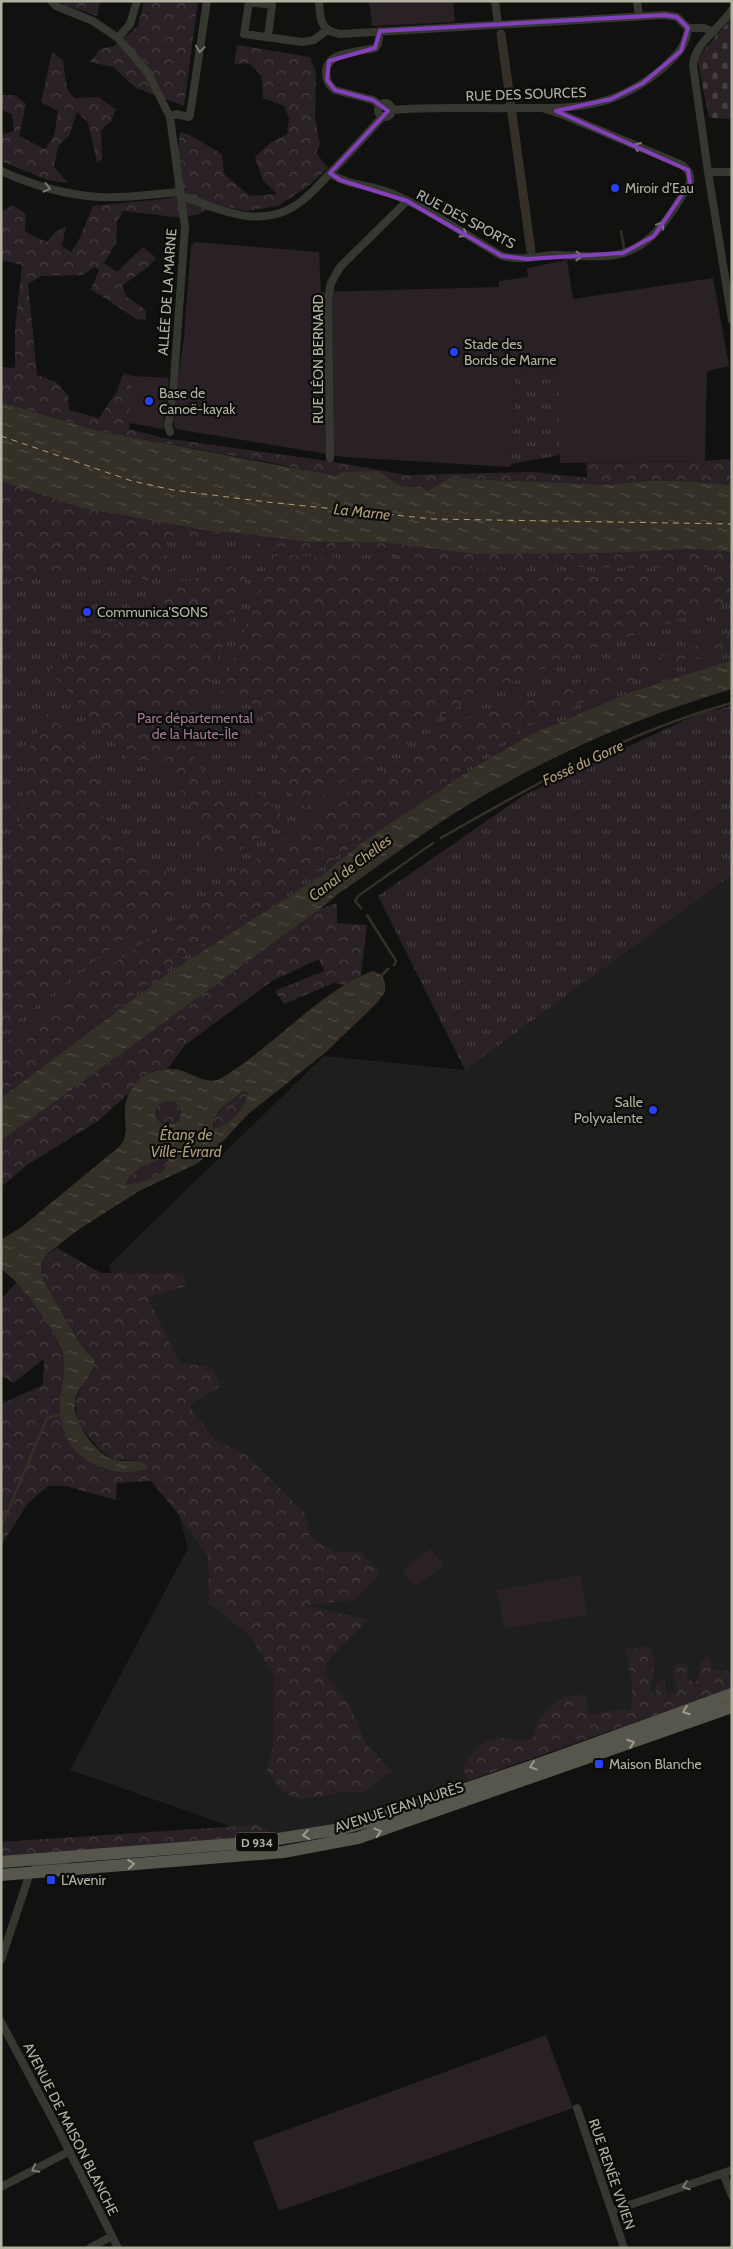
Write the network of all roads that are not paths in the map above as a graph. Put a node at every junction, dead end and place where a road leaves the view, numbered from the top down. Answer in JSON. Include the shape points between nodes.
{"nodes":[{"id":1,"x":51,"y":1,"type":"edge"},
{"id":2,"x":136,"y":1,"type":"edge"},
{"id":3,"x":207,"y":1,"type":"edge"},
{"id":4,"x":319,"y":1,"type":"edge"},
{"id":5,"x":495,"y":1,"type":"edge"},
{"id":6,"x":638,"y":1,"type":"edge"},
{"id":7,"x":732,"y":10,"type":"edge"},
{"id":8,"x":638,"y":16,"type":"junction"},
{"id":9,"x":498,"y":24,"type":"junction"},
{"id":10,"x":688,"y":28,"type":"junction"},
{"id":11,"x":327,"y":30,"type":"junction"},
{"id":12,"x":380,"y":31,"type":"junction"},
{"id":13,"x":714,"y":32,"type":"junction"},
{"id":14,"x":268,"y":37,"type":"junction"},
{"id":15,"x":118,"y":38,"type":"junction"},
{"id":16,"x":380,"y":105,"type":"junction"},
{"id":17,"x":578,"y":107,"type":"junction"},
{"id":18,"x":542,"y":108,"type":"junction"},
{"id":19,"x":392,"y":110,"type":"junction"},
{"id":20,"x":383,"y":116,"type":"junction"},
{"id":21,"x":170,"y":117,"type":"junction"},
{"id":22,"x":576,"y":120,"type":"junction"},
{"id":23,"x":1,"y":171,"type":"edge"},
{"id":24,"x":708,"y":172,"type":"junction"},
{"id":25,"x":732,"y":172,"type":"edge"},
{"id":26,"x":330,"y":173,"type":"junction"},
{"id":27,"x":180,"y":194,"type":"junction"},
{"id":28,"x":406,"y":201,"type":"junction"},
{"id":29,"x":729,"y":282,"type":"edge"},
{"id":30,"x":732,"y":320,"type":"edge"},
{"id":31,"x":170,"y":432,"type":"dead end"},
{"id":32,"x":330,"y":458,"type":"dead end"},
{"id":33,"x":732,"y":1694,"type":"edge"},
{"id":34,"x":732,"y":1707,"type":"edge"},
{"id":35,"x":133,"y":1852,"type":"junction"},
{"id":36,"x":1,"y":1862,"type":"edge"},
{"id":37,"x":30,"y":1873,"type":"junction"},
{"id":38,"x":1,"y":1875,"type":"edge"},
{"id":39,"x":1,"y":1960,"type":"edge"},
{"id":40,"x":1,"y":2022,"type":"edge"},
{"id":41,"x":577,"y":2108,"type":"dead end"},
{"id":42,"x":70,"y":2151,"type":"junction"},
{"id":43,"x":732,"y":2170,"type":"edge"},
{"id":44,"x":724,"y":2173,"type":"junction"},
{"id":45,"x":1,"y":2187,"type":"edge"},
{"id":46,"x":732,"y":2196,"type":"edge"},
{"id":47,"x":612,"y":2211,"type":"junction"},
{"id":48,"x":112,"y":2236,"type":"junction"},
{"id":49,"x":90,"y":2248,"type":"edge"},
{"id":50,"x":118,"y":2248,"type":"edge"},
{"id":51,"x":624,"y":2248,"type":"edge"}],
"edges":[{"from":1,"to":15,"type":"street","name":"ALLÉE DE LA MARNE","via":[[103,26]]},
{"from":2,"to":15,"type":"street","via":[[130,24]]},
{"from":3,"to":21,"type":"street","one_way":true,"via":[[190,115]]},
{"from":4,"to":11,"type":"street","via":[[321,24]]},
{"from":5,"to":9,"type":"street"},
{"from":6,"to":8,"type":"street"},
{"from":7,"to":13,"type":"street"},
{"from":8,"to":9,"type":"street"},
{"from":8,"to":10,"type":"street","via":[[677,17]]},
{"from":9,"to":12,"type":"street"},
{"from":10,"to":13,"type":"street"},
{"from":10,"to":17,"type":"street","name":"RUE DES SOURCES","via":[[681,51],[643,83],[611,99]]},
{"from":11,"to":12,"type":"street","via":[[340,34]]},
{"from":11,"to":14,"type":"street","via":[[308,42]]},
{"from":12,"to":16,"type":"street","via":[[375,48],[337,56],[329,61],[326,71],[330,87]]},
{"from":13,"to":24,"type":"street","via":[[694,58],[693,65]]},
{"from":14,"to":14,"type":"street","via":[[244,34],[249,2],[272,5]]},
{"from":15,"to":21,"type":"street","name":"ALLÉE DE LA MARNE","via":[[148,73]]},
{"from":16,"to":19,"type":"street","via":[[386,103]]},
{"from":16,"to":20,"type":"street","via":[[379,112]]},
{"from":17,"to":18,"type":"street","name":"RUE DES SOURCES"},
{"from":17,"to":22,"type":"street"},
{"from":18,"to":19,"type":"street","name":"RUE DES SOURCES"},
{"from":18,"to":22,"type":"street"},
{"from":19,"to":20,"type":"street","via":[[388,116]]},
{"from":20,"to":26,"type":"street"},
{"from":21,"to":27,"type":"street","name":"ALLÉE DE LA MARNE"},
{"from":28,"to":22,"type":"street","name":"RUE DES SPORTS","one_way":true,"via":[[508,258],[615,255],[632,251],[654,236],[690,183],[691,176],[682,165]]},
{"from":23,"to":27,"type":"street","one_way":true,"via":[[40,186],[91,196]]},
{"from":24,"to":25,"type":"street"},
{"from":24,"to":29,"type":"street"},
{"from":26,"to":27,"type":"street","via":[[299,204],[268,215],[228,213]]},
{"from":26,"to":28,"type":"street","name":"RUE DES SPORTS","via":[[340,180],[368,186]]},
{"from":27,"to":31,"type":"street","name":"ALLÉE DE LA MARNE","via":[[185,227]]},
{"from":28,"to":32,"type":"street","name":"RUE LÉON BERNARD","via":[[340,267],[331,283],[328,300]]},
{"from":29,"to":30,"type":"street"},
{"from":33,"to":35,"type":"main road","name":"AVENUE JEAN JAURÈS","number":"D 934","one_way":true,"via":[[550,1760],[341,1829],[259,1842]]},
{"from":37,"to":34,"type":"main road","name":"AVENUE JEAN JAURÈS","number":"D 934","one_way":true,"via":[[283,1852],[358,1838]]},
{"from":35,"to":36,"type":"main road","name":"AVENUE JEAN JAURÈS","number":"D 934"},
{"from":35,"to":37,"type":"street","via":[[100,1860],[38,1866]]},
{"from":37,"to":38,"type":"main road","name":"AVENUE JEAN JAURÈS","number":"D 934"},
{"from":37,"to":39,"type":"street"},
{"from":40,"to":42,"type":"street","name":"AVENUE DE MAISON BLANCHE"},
{"from":41,"to":47,"type":"street","name":"RUE RENÉE VIVIEN"},
{"from":42,"to":45,"type":"street","one_way":true},
{"from":42,"to":48,"type":"street","name":"AVENUE DE MAISON BLANCHE"},
{"from":43,"to":44,"type":"street"},
{"from":44,"to":46,"type":"street"},
{"from":44,"to":47,"type":"street","one_way":true},
{"from":47,"to":51,"type":"street","name":"RUE RENÉE VIVIEN"},
{"from":48,"to":49,"type":"street"},
{"from":48,"to":50,"type":"street","name":"AVENUE DE MAISON BLANCHE"}]}
